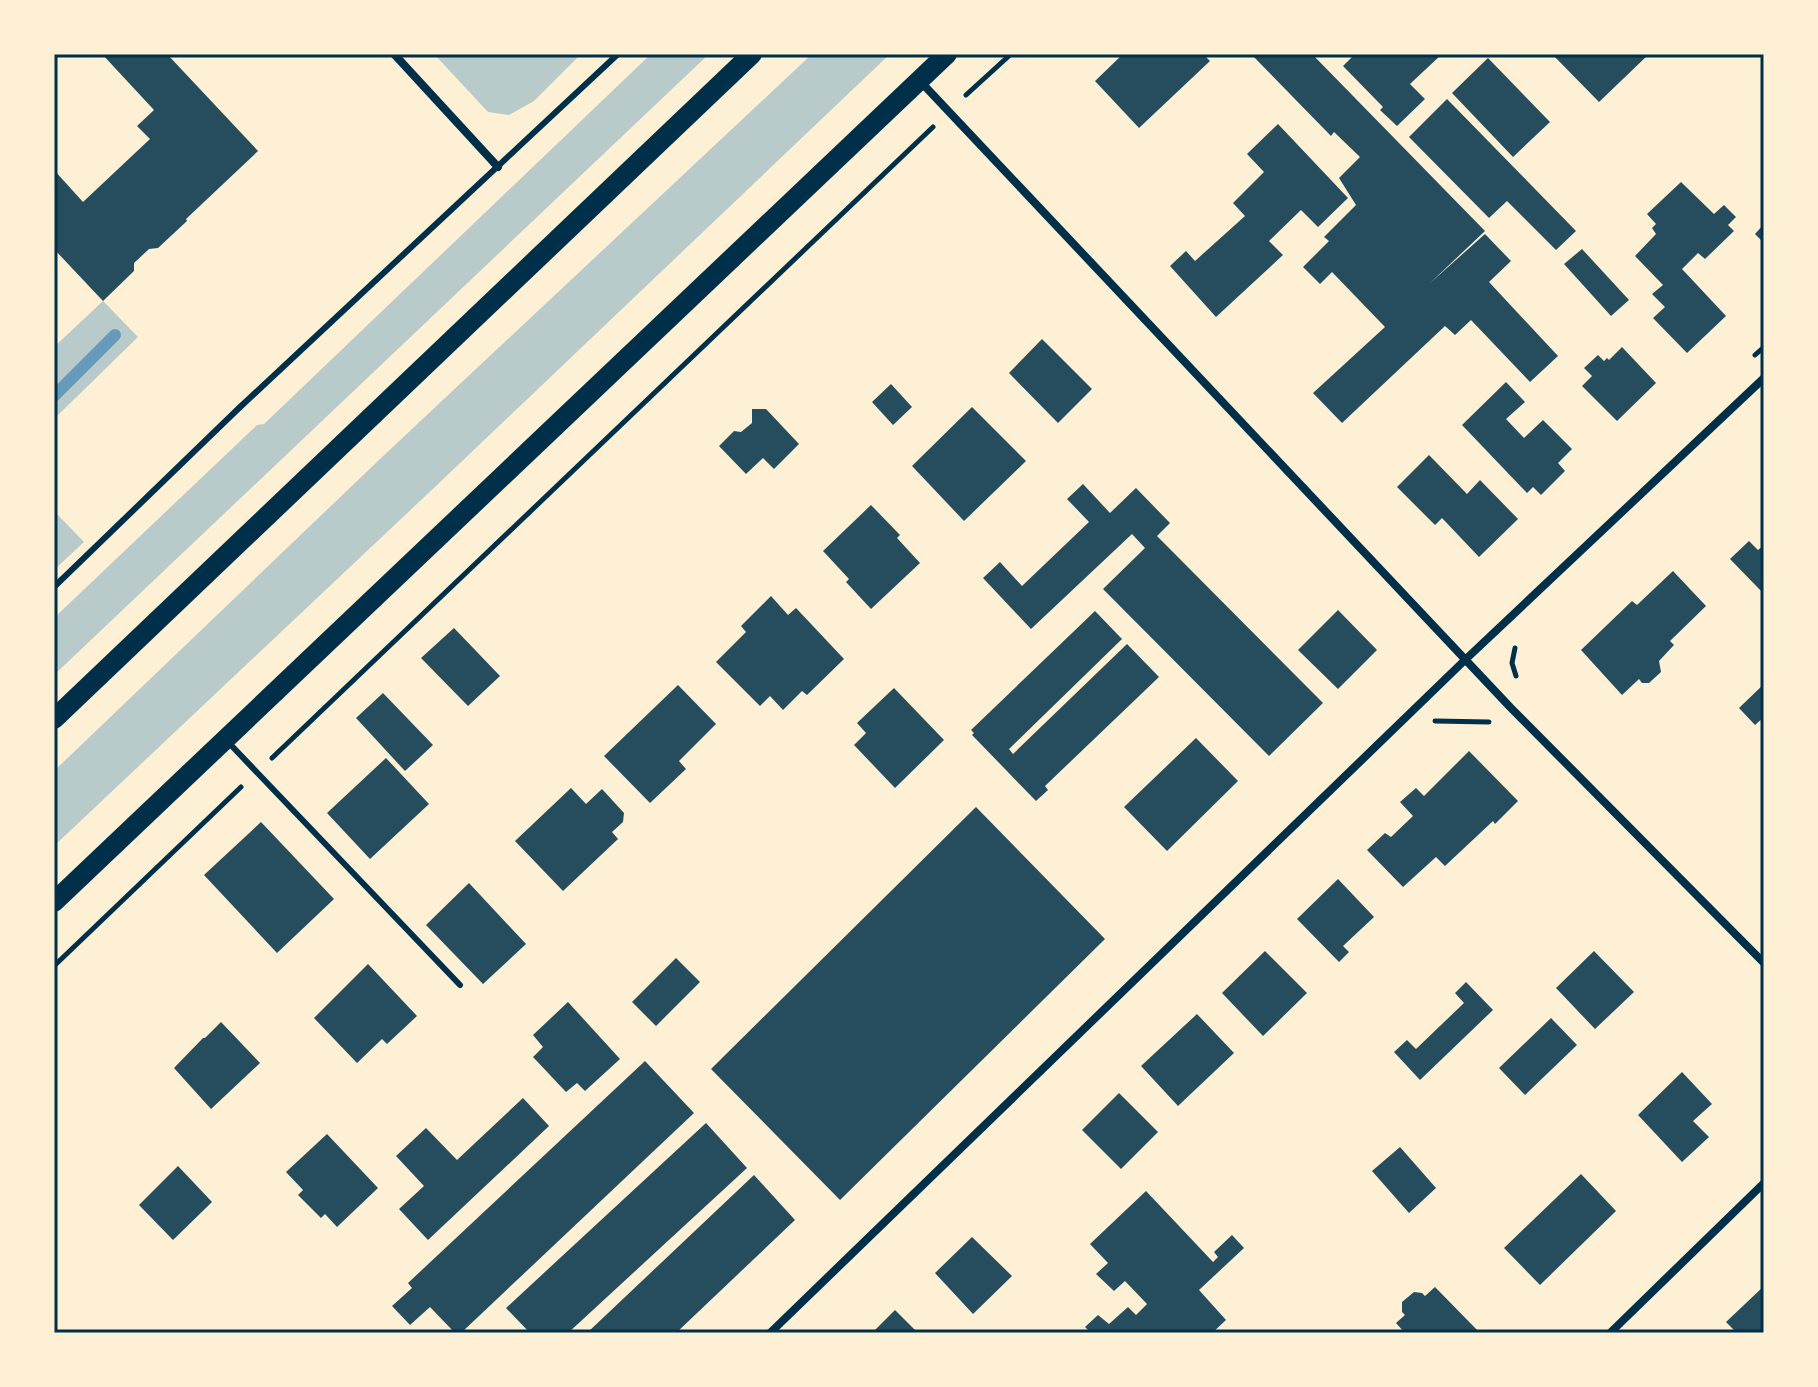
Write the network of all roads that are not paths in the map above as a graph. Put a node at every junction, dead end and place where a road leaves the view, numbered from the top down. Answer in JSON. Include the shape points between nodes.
{"nodes":[{"id":1,"x":394,"y":54,"type":"edge"},
{"id":2,"x":618,"y":54,"type":"edge"},
{"id":3,"x":752,"y":54,"type":"edge"},
{"id":4,"x":947,"y":54,"type":"edge"},
{"id":5,"x":919,"y":80,"type":"junction"},
{"id":6,"x":498,"y":167,"type":"junction"},
{"id":7,"x":1764,"y":378,"type":"edge"},
{"id":8,"x":54,"y":587,"type":"edge"},
{"id":9,"x":1466,"y":659,"type":"junction"},
{"id":10,"x":54,"y":719,"type":"edge"},
{"id":11,"x":225,"y":739,"type":"junction"},
{"id":12,"x":54,"y":902,"type":"edge"},
{"id":13,"x":1764,"y":963,"type":"edge"},
{"id":14,"x":460,"y":985,"type":"dead end"},
{"id":15,"x":1764,"y":1183,"type":"edge"},
{"id":16,"x":770,"y":1333,"type":"edge"},
{"id":17,"x":1610,"y":1333,"type":"edge"}],
"edges":[{"from":1,"to":6,"type":"street"},
{"from":2,"to":6,"type":"lane"},
{"from":3,"to":10,"type":"main road"},
{"from":4,"to":5,"type":"main road"},
{"from":5,"to":9,"type":"street"},
{"from":5,"to":11,"type":"main road"},
{"from":6,"to":8,"type":"lane"},
{"from":7,"to":9,"type":"street"},
{"from":9,"to":13,"type":"street"},
{"from":9,"to":16,"type":"street"},
{"from":11,"to":12,"type":"main road"},
{"from":11,"to":14,"type":"lane"},
{"from":15,"to":17,"type":"street"}]}
